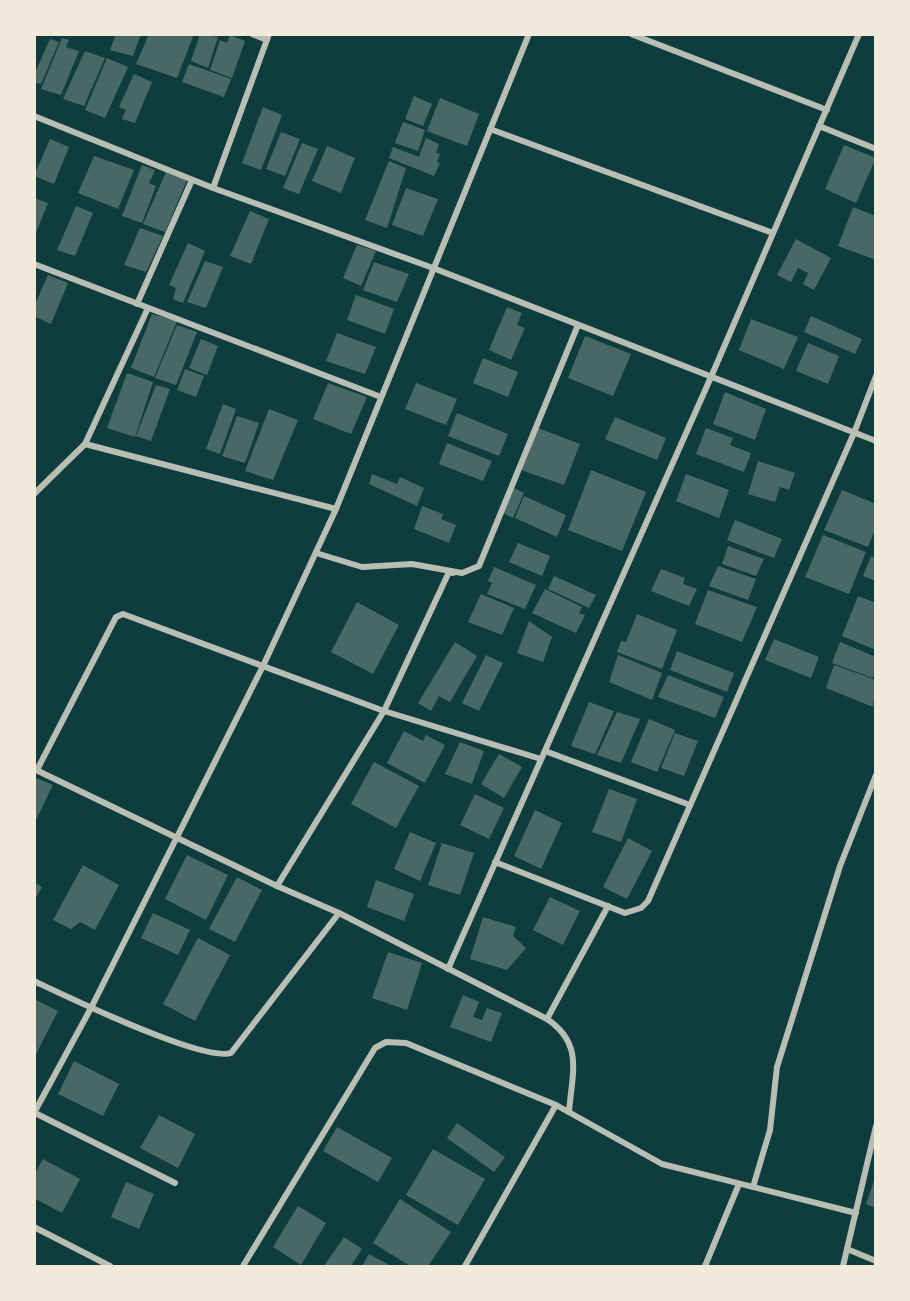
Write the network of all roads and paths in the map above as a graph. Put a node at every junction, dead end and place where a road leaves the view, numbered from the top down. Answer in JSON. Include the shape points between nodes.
{"nodes":[{"id":1,"x":252,"y":34,"type":"edge"},
{"id":2,"x":529,"y":34,"type":"edge"},
{"id":3,"x":631,"y":34,"type":"edge"},
{"id":4,"x":859,"y":34,"type":"edge"},
{"id":5,"x":268,"y":37,"type":"edge"},
{"id":6,"x":827,"y":110,"type":"junction"},
{"id":7,"x":34,"y":116,"type":"edge"},
{"id":8,"x":819,"y":126,"type":"junction"},
{"id":9,"x":490,"y":129,"type":"junction"},
{"id":10,"x":876,"y":149,"type":"edge"},
{"id":11,"x":192,"y":180,"type":"junction"},
{"id":12,"x":213,"y":188,"type":"junction"},
{"id":13,"x":773,"y":233,"type":"junction"},
{"id":14,"x":34,"y":264,"type":"edge"},
{"id":15,"x":433,"y":268,"type":"junction"},
{"id":16,"x":136,"y":304,"type":"junction"},
{"id":17,"x":148,"y":308,"type":"junction"},
{"id":18,"x":578,"y":325,"type":"junction"},
{"id":19,"x":876,"y":376,"type":"edge"},
{"id":20,"x":711,"y":377,"type":"junction"},
{"id":21,"x":381,"y":397,"type":"junction"},
{"id":22,"x":854,"y":433,"type":"junction"},
{"id":23,"x":876,"y":441,"type":"edge"},
{"id":24,"x":85,"y":444,"type":"junction"},
{"id":25,"x":34,"y":494,"type":"edge"},
{"id":26,"x":336,"y":510,"type":"junction"},
{"id":27,"x":316,"y":553,"type":"junction"},
{"id":28,"x":462,"y":573,"type":"junction"},
{"id":29,"x":263,"y":666,"type":"junction"},
{"id":30,"x":384,"y":711,"type":"junction"},
{"id":31,"x":545,"y":751,"type":"junction"},
{"id":32,"x":541,"y":759,"type":"junction"},
{"id":33,"x":36,"y":770,"type":"edge"},
{"id":34,"x":876,"y":776,"type":"edge"},
{"id":35,"x":690,"y":805,"type":"junction"},
{"id":36,"x":175,"y":837,"type":"junction"},
{"id":37,"x":495,"y":862,"type":"junction"},
{"id":38,"x":277,"y":886,"type":"junction"},
{"id":39,"x":608,"y":906,"type":"junction"},
{"id":40,"x":339,"y":914,"type":"junction"},
{"id":41,"x":448,"y":969,"type":"junction"},
{"id":42,"x":34,"y":981,"type":"edge"},
{"id":43,"x":91,"y":1008,"type":"junction"},
{"id":44,"x":547,"y":1019,"type":"junction"},
{"id":45,"x":556,"y":1105,"type":"junction"},
{"id":46,"x":569,"y":1112,"type":"junction"},
{"id":47,"x":35,"y":1113,"type":"edge"},
{"id":48,"x":876,"y":1126,"type":"edge"},
{"id":49,"x":175,"y":1183,"type":"dead end"},
{"id":50,"x":739,"y":1184,"type":"junction"},
{"id":51,"x":753,"y":1188,"type":"junction"},
{"id":52,"x":856,"y":1213,"type":"junction"},
{"id":53,"x":34,"y":1227,"type":"edge"},
{"id":54,"x":847,"y":1249,"type":"junction"},
{"id":55,"x":876,"y":1261,"type":"edge"},
{"id":56,"x":110,"y":1266,"type":"edge"},
{"id":57,"x":243,"y":1266,"type":"edge"},
{"id":58,"x":465,"y":1266,"type":"edge"},
{"id":59,"x":705,"y":1266,"type":"edge"},
{"id":60,"x":843,"y":1266,"type":"edge"}],
"edges":[{"from":1,"to":5,"type":"street"},
{"from":2,"to":9,"type":"street"},
{"from":3,"to":6,"type":"street"},
{"from":4,"to":6,"type":"street"},
{"from":5,"to":12,"type":"street"},
{"from":6,"to":8,"type":"street"},
{"from":7,"to":11,"type":"street"},
{"from":8,"to":10,"type":"street"},
{"from":8,"to":13,"type":"street"},
{"from":9,"to":13,"type":"street"},
{"from":9,"to":15,"type":"street"},
{"from":11,"to":12,"type":"street"},
{"from":11,"to":16,"type":"street"},
{"from":12,"to":15,"type":"street"},
{"from":13,"to":20,"type":"street"},
{"from":14,"to":16,"type":"street"},
{"from":15,"to":18,"type":"street"},
{"from":15,"to":21,"type":"street"},
{"from":16,"to":17,"type":"street"},
{"from":17,"to":21,"type":"street"},
{"from":17,"to":24,"type":"street"},
{"from":18,"to":20,"type":"street"},
{"from":18,"to":28,"type":"street","via":[[478,566]]},
{"from":19,"to":22,"type":"street"},
{"from":20,"to":22,"type":"street"},
{"from":20,"to":31,"type":"street"},
{"from":21,"to":26,"type":"street"},
{"from":22,"to":23,"type":"street"},
{"from":22,"to":35,"type":"street"},
{"from":24,"to":25,"type":"street"},
{"from":24,"to":26,"type":"street"},
{"from":26,"to":27,"type":"street"},
{"from":27,"to":28,"type":"street","via":[[362,567],[412,564]]},
{"from":27,"to":29,"type":"street"},
{"from":28,"to":30,"type":"street","via":[[449,572]]},
{"from":29,"to":30,"type":"street"},
{"from":29,"to":33,"type":"street","via":[[128,615],[116,616]]},
{"from":29,"to":36,"type":"street"},
{"from":30,"to":32,"type":"street"},
{"from":30,"to":38,"type":"street"},
{"from":31,"to":32,"type":"street"},
{"from":31,"to":35,"type":"street"},
{"from":32,"to":37,"type":"street"},
{"from":33,"to":36,"type":"street"},
{"from":34,"to":51,"type":"street","via":[[840,866],[777,1067],[770,1130]]},
{"from":35,"to":39,"type":"street","via":[[648,901],[633,912]]},
{"from":36,"to":38,"type":"street"},
{"from":36,"to":43,"type":"street"},
{"from":37,"to":39,"type":"street"},
{"from":37,"to":41,"type":"street"},
{"from":38,"to":40,"type":"street"},
{"from":39,"to":44,"type":"street"},
{"from":40,"to":41,"type":"street"},
{"from":40,"to":43,"type":"street","via":[[231,1053],[212,1055]]},
{"from":41,"to":44,"type":"street"},
{"from":42,"to":43,"type":"street"},
{"from":43,"to":47,"type":"street"},
{"from":44,"to":46,"type":"street","via":[[563,1032],[574,1053]]},
{"from":45,"to":46,"type":"street"},
{"from":45,"to":57,"type":"street","via":[[406,1043],[386,1042],[375,1048]]},
{"from":45,"to":58,"type":"street"},
{"from":46,"to":50,"type":"street","via":[[662,1164]]},
{"from":47,"to":49,"type":"street"},
{"from":48,"to":52,"type":"street"},
{"from":50,"to":51,"type":"street"},
{"from":50,"to":59,"type":"street"},
{"from":51,"to":52,"type":"street"},
{"from":52,"to":54,"type":"street"},
{"from":53,"to":56,"type":"street"},
{"from":54,"to":55,"type":"street"},
{"from":54,"to":60,"type":"street"}]}
